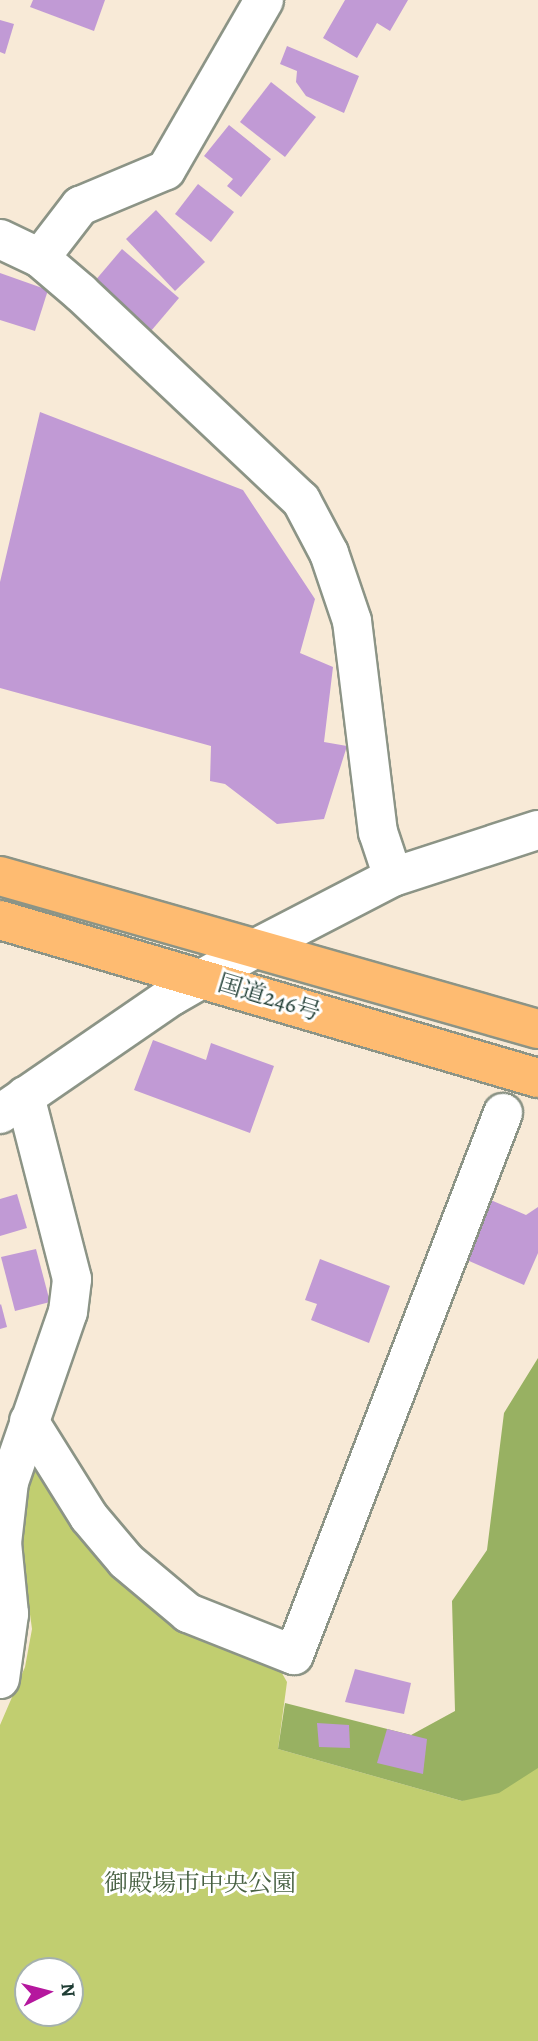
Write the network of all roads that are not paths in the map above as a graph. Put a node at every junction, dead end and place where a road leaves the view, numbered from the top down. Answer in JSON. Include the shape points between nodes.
{"nodes":[{"id":1,"x":264,"y":0,"type":"edge"},
{"id":2,"x":0,"y":239,"type":"edge"},
{"id":3,"x":40,"y":258,"type":"junction"},
{"id":4,"x":529,"y":832,"type":"edge"},
{"id":5,"x":0,"y":877,"type":"edge"},
{"id":6,"x":393,"y":877,"type":"junction"},
{"id":7,"x":0,"y":920,"type":"edge"},
{"id":8,"x":254,"y":949,"type":"junction"},
{"id":9,"x":201,"y":978,"type":"junction"},
{"id":10,"x":538,"y":1029,"type":"edge"},
{"id":11,"x":538,"y":1078,"type":"edge"},
{"id":12,"x":12,"y":1105,"type":"edge"},
{"id":13,"x":503,"y":1112,"type":"dead end"},
{"id":14,"x":29,"y":1421,"type":"junction"},
{"id":15,"x":0,"y":1679,"type":"edge"}],
"edges":[{"from":1,"to":3,"type":"street","via":[[166,170],[80,206]]},
{"from":2,"to":3,"type":"street"},
{"from":3,"to":6,"type":"street","via":[[301,500],[329,553],[352,621],[378,832]]},
{"from":4,"to":6,"type":"street"},
{"from":5,"to":8,"type":"highway","name":"国道246号"},
{"from":6,"to":8,"type":"street"},
{"from":7,"to":9,"type":"highway","name":"国道246号"},
{"from":8,"to":9,"type":"street"},
{"from":8,"to":10,"type":"highway","name":"国道246号"},
{"from":9,"to":11,"type":"highway","name":"国道246号"},
{"from":9,"to":12,"type":"street"},
{"from":12,"to":14,"type":"street","via":[[72,1279],[68,1312]]},
{"from":13,"to":14,"type":"street","via":[[294,1655],[188,1613],[126,1561],[89,1517]]},
{"from":14,"to":15,"type":"street","via":[[9,1482],[2,1544],[9,1614]]}]}
